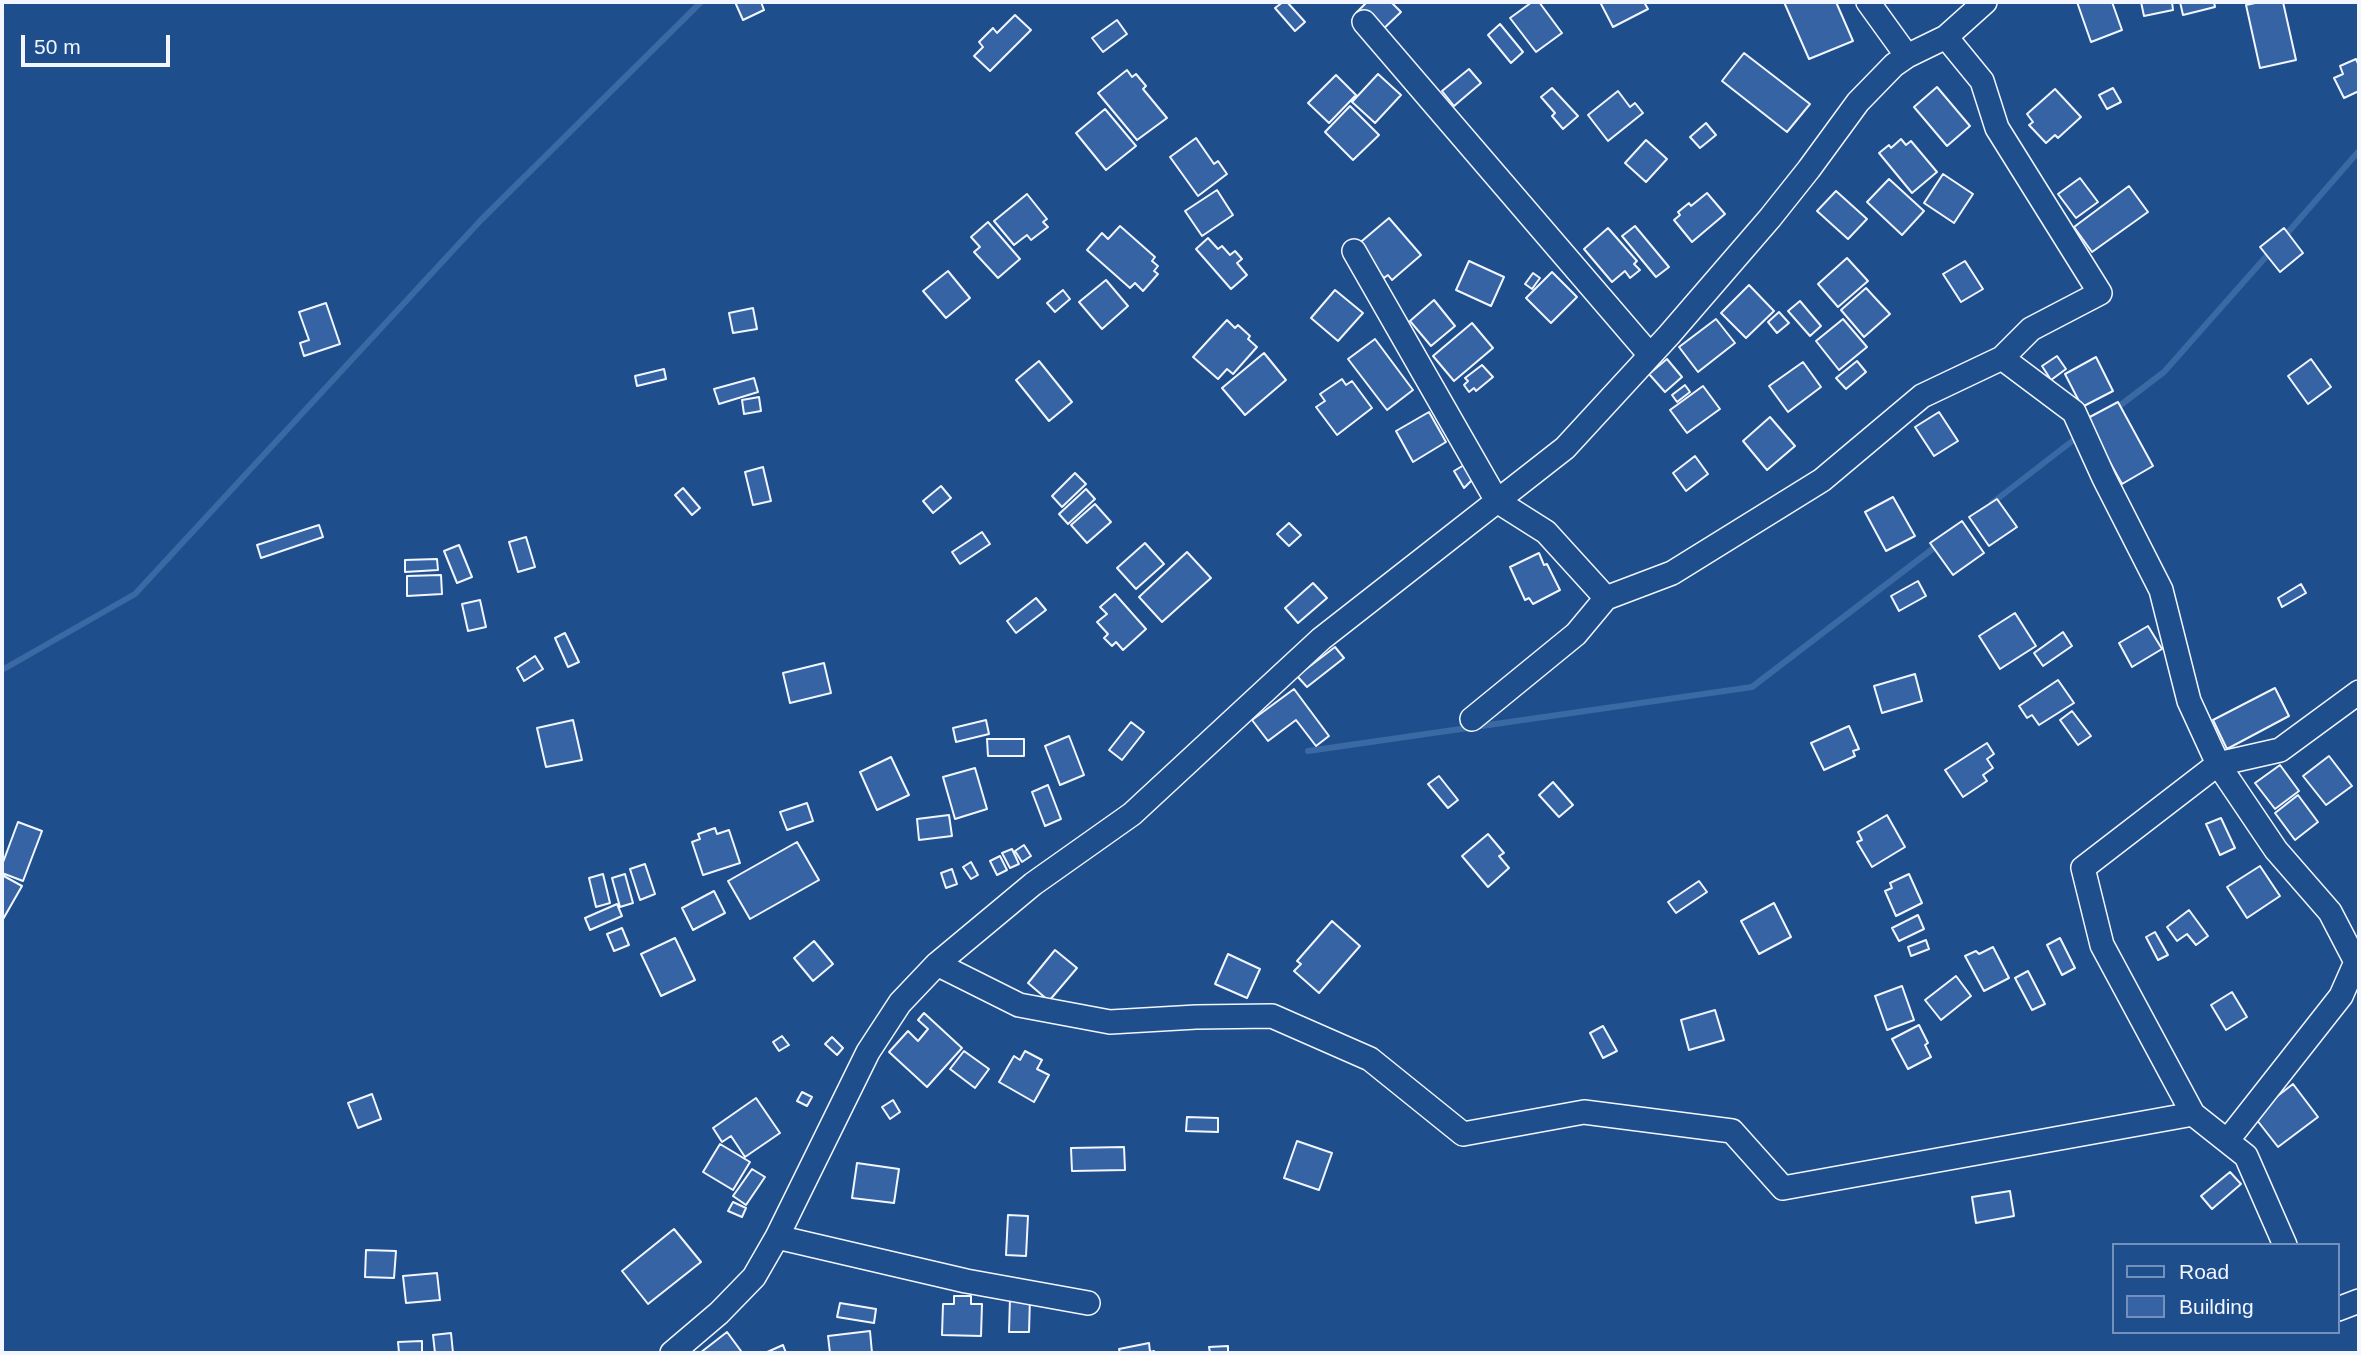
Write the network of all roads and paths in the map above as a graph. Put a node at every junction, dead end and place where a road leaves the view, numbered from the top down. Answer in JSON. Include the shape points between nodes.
{"nodes":[{"id":1,"x":1868,"y":2,"type":"edge"},
{"id":2,"x":1985,"y":2,"type":"edge"},
{"id":3,"x":1364,"y":22,"type":"dead end"},
{"id":4,"x":1946,"y":37,"type":"junction"},
{"id":5,"x":1907,"y":56,"type":"junction"},
{"id":6,"x":1354,"y":251,"type":"dead end"},
{"id":7,"x":1650,"y":355,"type":"junction"},
{"id":8,"x":2002,"y":358,"type":"junction"},
{"id":9,"x":1497,"y":501,"type":"junction"},
{"id":10,"x":1606,"y":598,"type":"junction"},
{"id":11,"x":2359,"y":692,"type":"edge"},
{"id":12,"x":1472,"y":719,"type":"dead end"},
{"id":13,"x":2218,"y":764,"type":"junction"},
{"id":14,"x":937,"y":964,"type":"junction"},
{"id":15,"x":2193,"y":1114,"type":"junction"},
{"id":16,"x":2227,"y":1141,"type":"junction"},
{"id":17,"x":776,"y":1237,"type":"junction"},
{"id":18,"x":2284,"y":1243,"type":"edge"},
{"id":19,"x":2359,"y":1301,"type":"edge"},
{"id":20,"x":1088,"y":1303,"type":"dead end"},
{"id":21,"x":2340,"y":1308,"type":"edge"},
{"id":22,"x":673,"y":1353,"type":"edge"}],
"edges":[{"from":1,"to":5,"type":"street"},
{"from":2,"to":4,"type":"street"},
{"from":3,"to":7,"type":"street"},
{"from":4,"to":5,"type":"street"},
{"from":4,"to":8,"type":"street","via":[[1982,81],[1997,128],[2100,293],[2031,329]]},
{"from":5,"to":7,"type":"street","via":[[1858,102],[1770,218]]},
{"from":6,"to":9,"type":"street"},
{"from":7,"to":9,"type":"street","via":[[1565,447]]},
{"from":8,"to":10,"type":"street","via":[[1922,396],[1822,480],[1672,573]]},
{"from":8,"to":13,"type":"street","via":[[2074,412],[2161,590],[2189,701]]},
{"from":9,"to":10,"type":"street","via":[[1546,532]]},
{"from":9,"to":14,"type":"street","via":[[1321,639],[1132,814],[1033,884]]},
{"from":10,"to":12,"type":"street","via":[[1576,634]]},
{"from":11,"to":13,"type":"street","via":[[2280,750]]},
{"from":13,"to":15,"type":"street","via":[[2083,868],[2102,945]]},
{"from":13,"to":16,"type":"street","via":[[2276,850],[2330,912],[2356,962],[2341,996]]},
{"from":14,"to":15,"type":"street","via":[[1019,1005],[1110,1022],[1272,1016],[1370,1059],[1463,1134],[1584,1112],[1732,1131],[1783,1188]]},
{"from":14,"to":17,"type":"street","via":[[900,1003],[868,1052]]},
{"from":15,"to":16,"type":"street"},
{"from":16,"to":18,"type":"street","via":[[2246,1156]]},
{"from":17,"to":20,"type":"street","via":[[966,1281]]},
{"from":17,"to":22,"type":"street","via":[[754,1277]]},
{"from":19,"to":21,"type":"street"}]}
